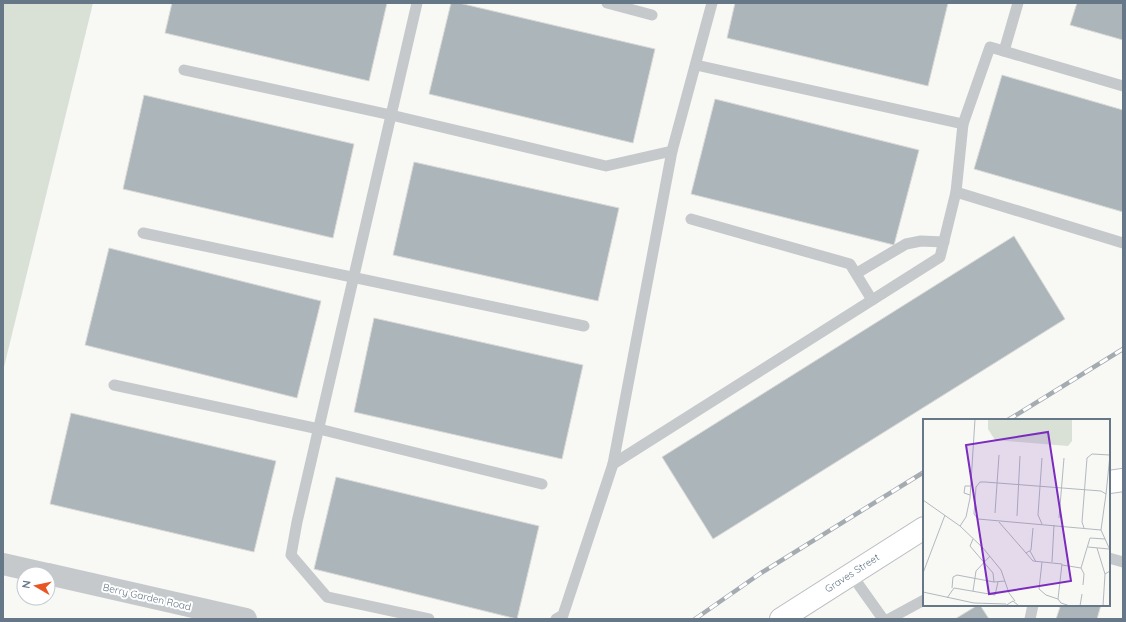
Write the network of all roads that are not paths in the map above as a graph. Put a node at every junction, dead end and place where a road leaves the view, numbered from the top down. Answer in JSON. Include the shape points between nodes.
{"nodes":[{"id":1,"x":417,"y":3,"type":"edge"},
{"id":2,"x":607,"y":3,"type":"edge"},
{"id":3,"x":712,"y":3,"type":"edge"},
{"id":4,"x":1018,"y":3,"type":"edge"},
{"id":5,"x":652,"y":15,"type":"dead end"},
{"id":6,"x":1004,"y":51,"type":"junction"},
{"id":7,"x":696,"y":66,"type":"junction"},
{"id":8,"x":184,"y":70,"type":"dead end"},
{"id":9,"x":1123,"y":86,"type":"edge"},
{"id":10,"x":391,"y":115,"type":"junction"},
{"id":11,"x":963,"y":124,"type":"junction"},
{"id":12,"x":672,"y":151,"type":"junction"},
{"id":13,"x":956,"y":192,"type":"junction"},
{"id":14,"x":691,"y":219,"type":"dead end"},
{"id":15,"x":143,"y":232,"type":"dead end"},
{"id":16,"x":944,"y":242,"type":"junction"},
{"id":17,"x":1123,"y":242,"type":"edge"},
{"id":18,"x":857,"y":273,"type":"junction"},
{"id":19,"x":354,"y":276,"type":"junction"},
{"id":20,"x":872,"y":300,"type":"junction"},
{"id":21,"x":584,"y":326,"type":"dead end"},
{"id":22,"x":114,"y":385,"type":"dead end"},
{"id":23,"x":319,"y":429,"type":"junction"},
{"id":24,"x":613,"y":464,"type":"junction"},
{"id":25,"x":1123,"y":480,"type":"edge"},
{"id":26,"x":1110,"y":482,"type":"edge"},
{"id":27,"x":542,"y":484,"type":"dead end"},
{"id":28,"x":923,"y":529,"type":"edge"},
{"id":29,"x":1110,"y":558,"type":"edge"},
{"id":30,"x":1123,"y":562,"type":"edge"},
{"id":31,"x":3,"y":564,"type":"edge"},
{"id":32,"x":16,"y":567,"type":"edge"},
{"id":33,"x":851,"y":574,"type":"junction"},
{"id":34,"x":56,"y":576,"type":"edge"},
{"id":35,"x":923,"y":601,"type":"edge"},
{"id":36,"x":1034,"y":606,"type":"edge"},
{"id":37,"x":246,"y":619,"type":"edge"},
{"id":38,"x":428,"y":619,"type":"edge"},
{"id":39,"x":556,"y":619,"type":"edge"},
{"id":40,"x":781,"y":619,"type":"edge"},
{"id":41,"x":883,"y":619,"type":"edge"},
{"id":42,"x":889,"y":619,"type":"edge"},
{"id":43,"x":1030,"y":619,"type":"edge"}],
"edges":[{"from":1,"to":10,"type":"lane"},
{"from":2,"to":5,"type":"lane"},
{"from":3,"to":7,"type":"lane"},
{"from":4,"to":6,"type":"lane"},
{"from":6,"to":9,"type":"lane"},
{"from":6,"to":11,"type":"lane","via":[[990,47]]},
{"from":7,"to":11,"type":"lane"},
{"from":7,"to":12,"type":"lane"},
{"from":8,"to":10,"type":"lane"},
{"from":10,"to":12,"type":"lane","via":[[606,166]]},
{"from":10,"to":19,"type":"lane"},
{"from":11,"to":13,"type":"lane"},
{"from":12,"to":24,"type":"lane"},
{"from":13,"to":16,"type":"lane"},
{"from":13,"to":17,"type":"lane"},
{"from":14,"to":18,"type":"lane","via":[[840,260],[850,264]]},
{"from":15,"to":19,"type":"lane"},
{"from":16,"to":18,"type":"lane","via":[[921,241],[906,244]]},
{"from":16,"to":20,"type":"lane","via":[[940,257]]},
{"from":18,"to":20,"type":"lane"},
{"from":19,"to":21,"type":"lane"},
{"from":19,"to":23,"type":"lane"},
{"from":20,"to":24,"type":"lane"},
{"from":22,"to":23,"type":"lane"},
{"from":23,"to":27,"type":"lane"},
{"from":23,"to":38,"type":"lane","via":[[291,555],[327,597]]},
{"from":24,"to":39,"type":"lane","via":[[563,615]]},
{"from":25,"to":26,"type":"street"},
{"from":28,"to":33,"type":"street","name":"Graves Street"},
{"from":29,"to":30,"type":"lane"},
{"from":31,"to":32,"type":"street","name":"Berry Garden Road"},
{"from":33,"to":40,"type":"street","name":"Graves Street"},
{"from":33,"to":41,"type":"lane"},
{"from":34,"to":37,"type":"street","name":"Berry Garden Road"},
{"from":35,"to":42,"type":"lane"},
{"from":36,"to":43,"type":"lane"}]}
